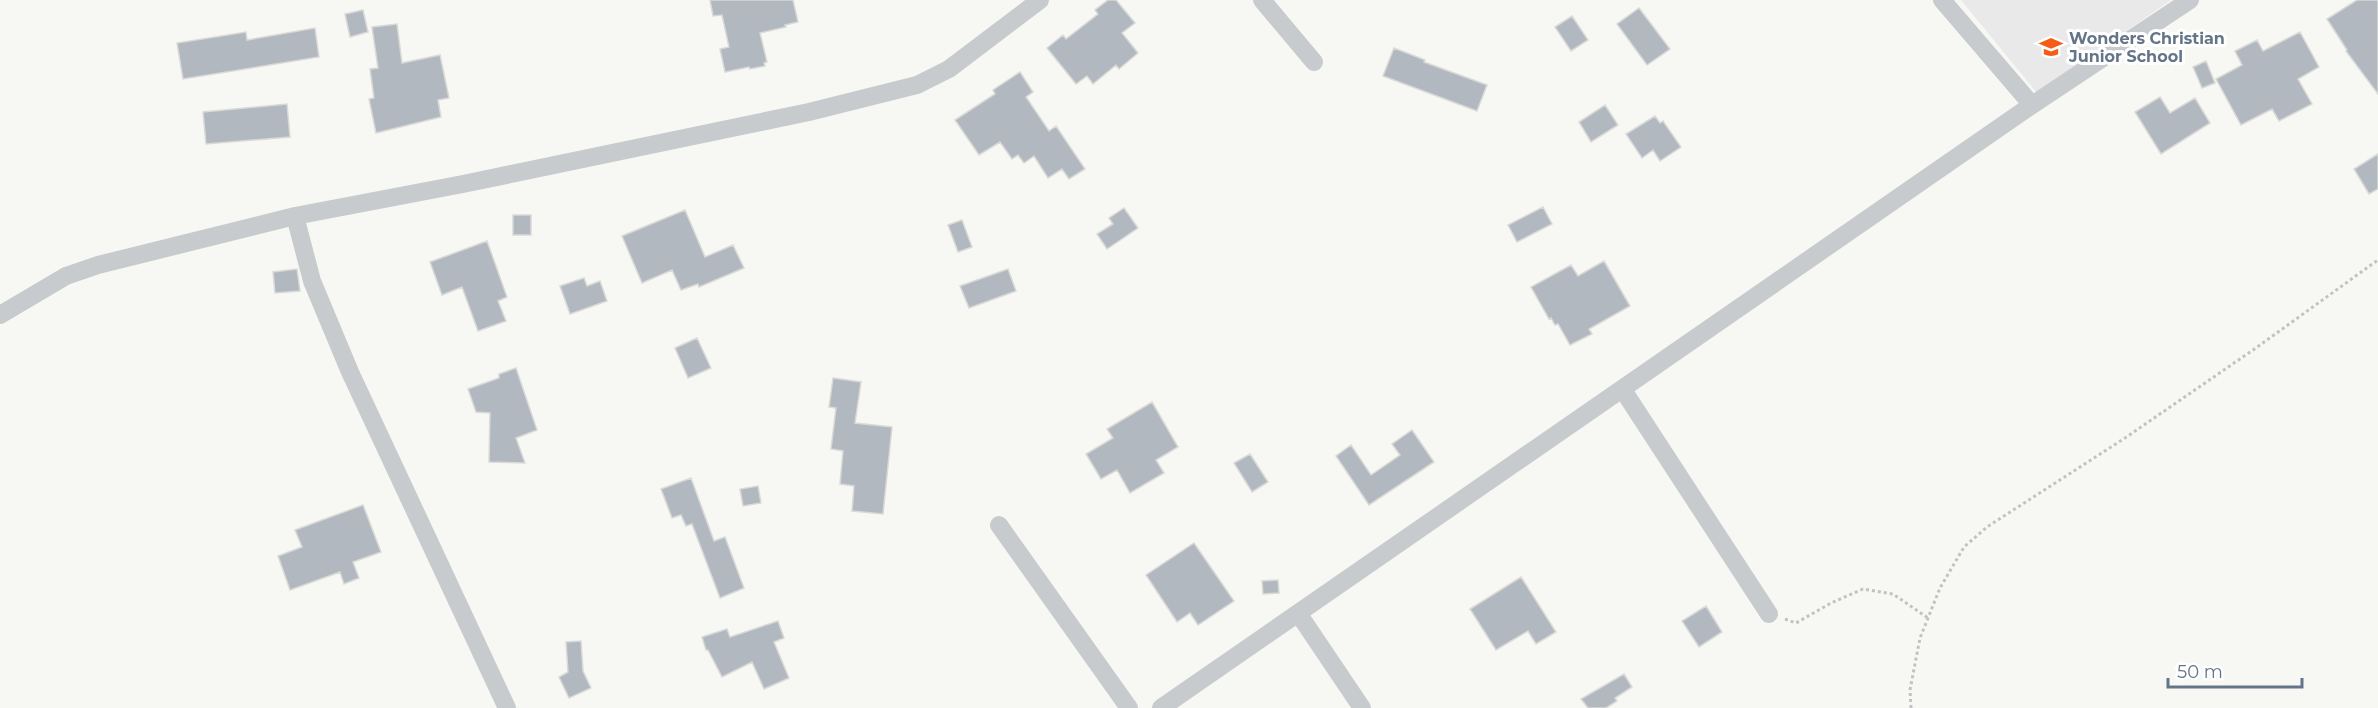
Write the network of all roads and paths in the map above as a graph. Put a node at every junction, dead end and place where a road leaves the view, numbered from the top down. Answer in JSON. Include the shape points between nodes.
{"nodes":[{"id":1,"x":1040,"y":0,"type":"edge"},
{"id":2,"x":1262,"y":0,"type":"edge"},
{"id":3,"x":1942,"y":0,"type":"edge"},
{"id":4,"x":2190,"y":0,"type":"edge"},
{"id":5,"x":1314,"y":62,"type":"dead end"},
{"id":6,"x":2032,"y":105,"type":"junction"},
{"id":7,"x":295,"y":216,"type":"junction"},
{"id":8,"x":2378,"y":260,"type":"edge"},
{"id":9,"x":0,"y":315,"type":"edge"},
{"id":10,"x":1623,"y":390,"type":"junction"},
{"id":11,"x":999,"y":525,"type":"dead end"},
{"id":12,"x":1298,"y":613,"type":"junction"},
{"id":13,"x":1769,"y":614,"type":"joint"},
{"id":14,"x":1928,"y":618,"type":"junction"},
{"id":15,"x":507,"y":708,"type":"edge"},
{"id":16,"x":1129,"y":708,"type":"edge"},
{"id":17,"x":1161,"y":708,"type":"edge"},
{"id":18,"x":1362,"y":708,"type":"edge"},
{"id":19,"x":1911,"y":708,"type":"edge"}],
"edges":[{"from":1,"to":7,"type":"street","via":[[950,69],[917,85],[809,112]]},
{"from":2,"to":5,"type":"street"},
{"from":3,"to":6,"type":"street"},
{"from":4,"to":6,"type":"street"},
{"from":6,"to":10,"type":"street"},
{"from":7,"to":9,"type":"street","via":[[66,276]]},
{"from":7,"to":15,"type":"street","via":[[312,281],[350,372]]},
{"from":8,"to":14,"type":"path","via":[[2165,411],[1987,527],[1964,547]]},
{"from":10,"to":12,"type":"street"},
{"from":10,"to":13,"type":"street"},
{"from":11,"to":16,"type":"street"},
{"from":12,"to":17,"type":"street"},
{"from":12,"to":18,"type":"street"},
{"from":13,"to":14,"type":"path","via":[[1796,623],[1863,589],[1893,594]]},
{"from":14,"to":19,"type":"path","via":[[1910,690]]}]}
